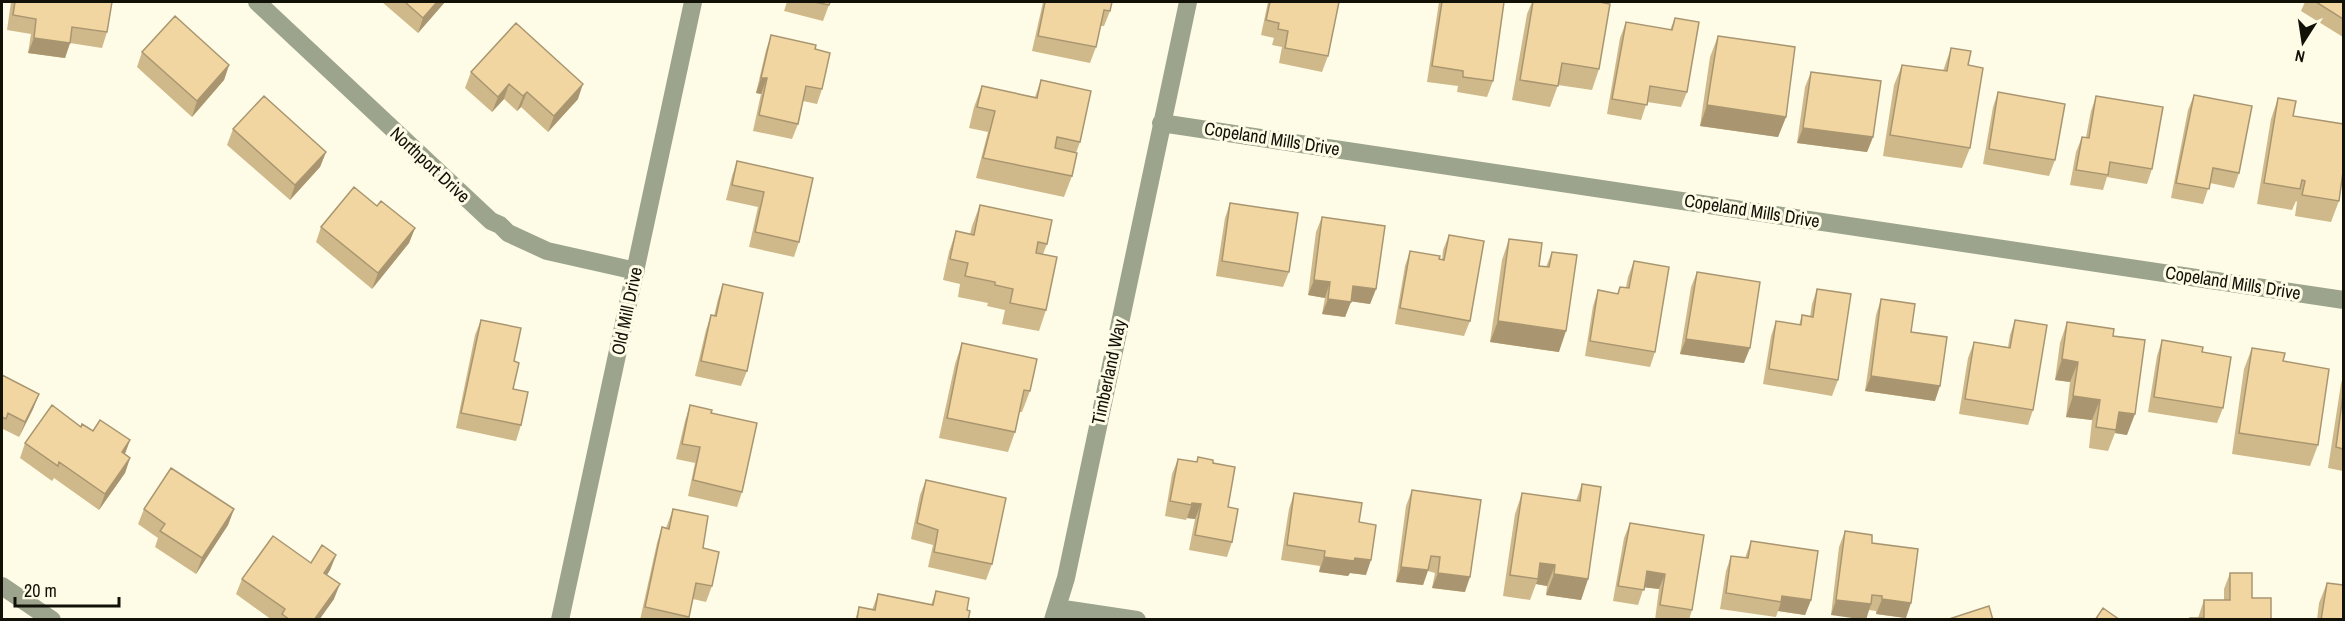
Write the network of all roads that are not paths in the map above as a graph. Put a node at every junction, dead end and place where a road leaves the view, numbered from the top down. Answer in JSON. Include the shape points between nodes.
{"nodes":[{"id":1,"x":257,"y":2,"type":"edge"},
{"id":2,"x":693,"y":2,"type":"edge"},
{"id":3,"x":1188,"y":2,"type":"edge"},
{"id":4,"x":1161,"y":123,"type":"junction"},
{"id":5,"x":636,"y":271,"type":"junction"},
{"id":6,"x":2343,"y":300,"type":"edge"},
{"id":7,"x":2,"y":586,"type":"edge"},
{"id":8,"x":1055,"y":614,"type":"edge"},
{"id":9,"x":52,"y":620,"type":"edge"},
{"id":10,"x":560,"y":620,"type":"edge"},
{"id":11,"x":1137,"y":620,"type":"edge"}],
"edges":[{"from":1,"to":5,"type":"street","name":"Northport Drive","via":[[491,221],[548,252]]},
{"from":2,"to":5,"type":"street","name":"Old Mill Drive"},
{"from":3,"to":4,"type":"street","name":"Timberland Way"},
{"from":4,"to":6,"type":"street","name":"Copeland Mills Drive"},
{"from":4,"to":8,"type":"street","name":"Timberland Way","via":[[1066,578]]},
{"from":5,"to":10,"type":"street","name":"Old Mill Drive"},
{"from":7,"to":9,"type":"street"},
{"from":8,"to":11,"type":"street"}]}
